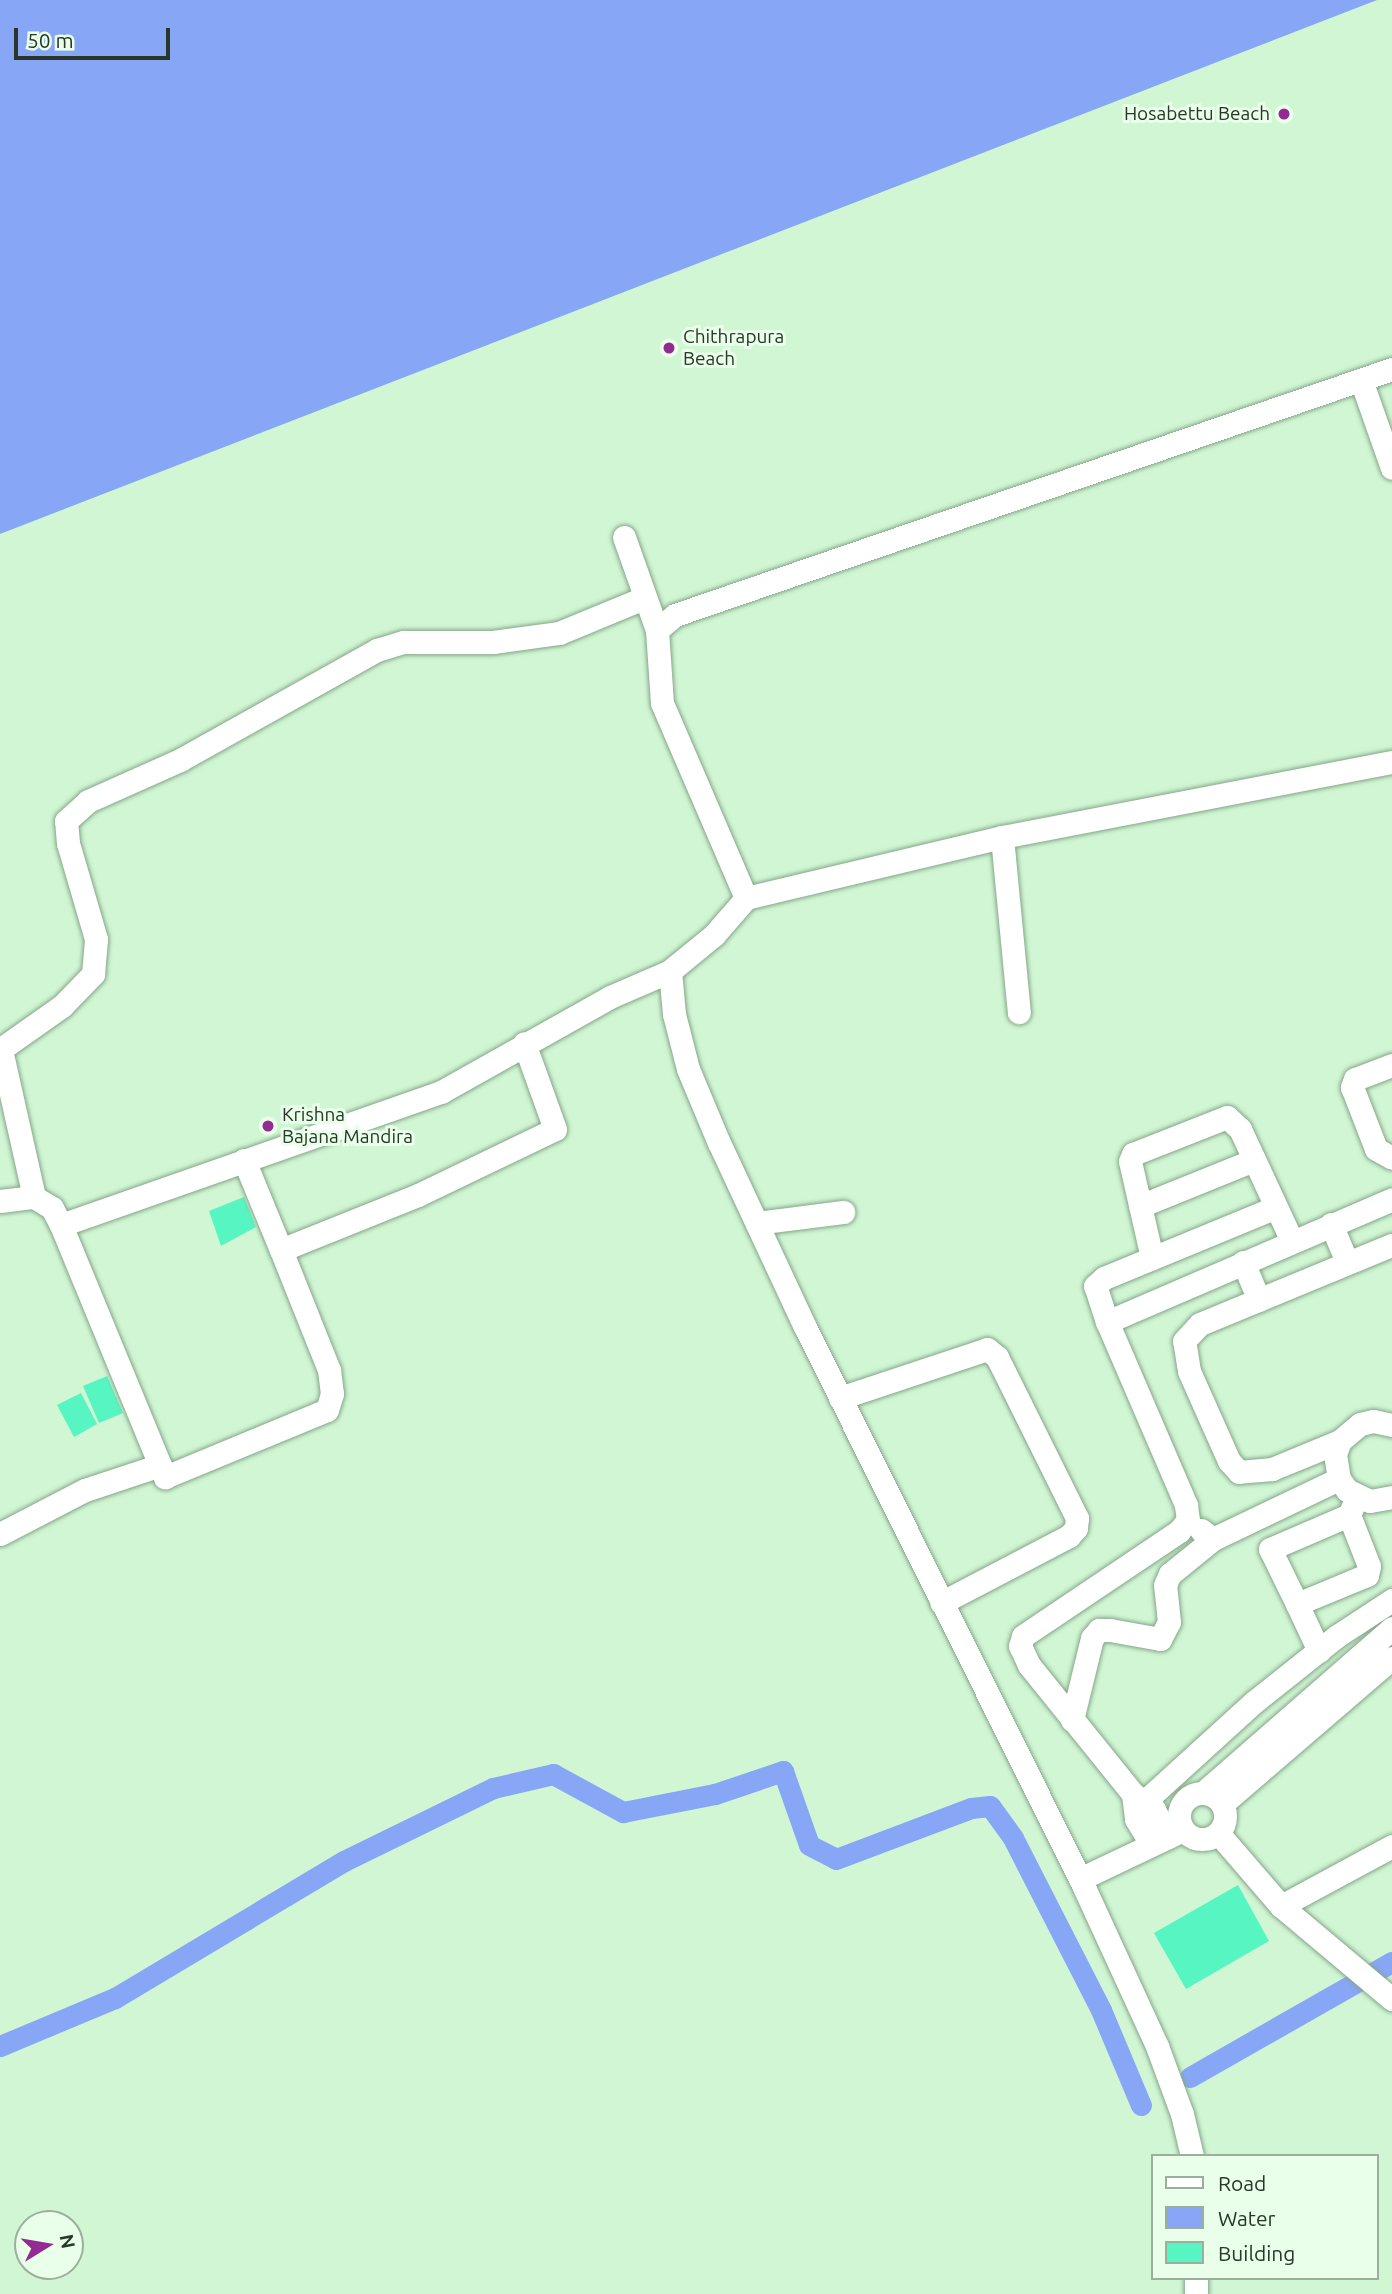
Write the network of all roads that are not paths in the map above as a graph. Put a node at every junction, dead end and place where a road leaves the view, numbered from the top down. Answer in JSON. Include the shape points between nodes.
{"nodes":[{"id":1,"x":1392,"y":369,"type":"edge"},
{"id":2,"x":1361,"y":380,"type":"junction"},
{"id":3,"x":1392,"y":468,"type":"edge"},
{"id":4,"x":624,"y":537,"type":"dead end"},
{"id":5,"x":645,"y":598,"type":"junction"},
{"id":6,"x":657,"y":630,"type":"junction"},
{"id":7,"x":1392,"y":762,"type":"edge"},
{"id":8,"x":1002,"y":836,"type":"junction"},
{"id":9,"x":747,"y":898,"type":"junction"},
{"id":10,"x":670,"y":971,"type":"junction"},
{"id":11,"x":1019,"y":1012,"type":"dead end"},
{"id":12,"x":524,"y":1043,"type":"junction"},
{"id":13,"x":1,"y":1049,"type":"edge"},
{"id":14,"x":1392,"y":1065,"type":"edge"},
{"id":15,"x":1392,"y":1158,"type":"edge"},
{"id":16,"x":244,"y":1160,"type":"junction"},
{"id":17,"x":1254,"y":1160,"type":"junction"},
{"id":18,"x":34,"y":1197,"type":"junction"},
{"id":19,"x":1392,"y":1199,"type":"edge"},
{"id":20,"x":0,"y":1201,"type":"edge"},
{"id":21,"x":1140,"y":1206,"type":"junction"},
{"id":22,"x":1276,"y":1207,"type":"junction"},
{"id":23,"x":843,"y":1212,"type":"dead end"},
{"id":24,"x":757,"y":1223,"type":"junction"},
{"id":25,"x":1331,"y":1224,"type":"junction"},
{"id":26,"x":61,"y":1225,"type":"junction"},
{"id":27,"x":1292,"y":1241,"type":"junction"},
{"id":28,"x":1392,"y":1245,"type":"edge"},
{"id":29,"x":281,"y":1250,"type":"junction"},
{"id":30,"x":1152,"y":1258,"type":"junction"},
{"id":31,"x":1243,"y":1262,"type":"junction"},
{"id":32,"x":1346,"y":1262,"type":"junction"},
{"id":33,"x":1259,"y":1300,"type":"junction"},
{"id":34,"x":1107,"y":1322,"type":"junction"},
{"id":35,"x":840,"y":1398,"type":"junction"},
{"id":36,"x":1390,"y":1422,"type":"edge"},
{"id":37,"x":1340,"y":1441,"type":"junction"},
{"id":38,"x":160,"y":1465,"type":"junction"},
{"id":39,"x":1339,"y":1479,"type":"junction"},
{"id":40,"x":1392,"y":1497,"type":"edge"},
{"id":41,"x":1353,"y":1506,"type":"junction"},
{"id":42,"x":1256,"y":1518,"type":"junction"},
{"id":43,"x":1188,"y":1520,"type":"junction"},
{"id":44,"x":0,"y":1534,"type":"edge"},
{"id":45,"x":1213,"y":1539,"type":"junction"},
{"id":46,"x":1270,"y":1549,"type":"junction"},
{"id":47,"x":1392,"y":1600,"type":"edge"},
{"id":48,"x":941,"y":1603,"type":"junction"},
{"id":49,"x":1297,"y":1604,"type":"junction"},
{"id":50,"x":1392,"y":1629,"type":"edge"},
{"id":51,"x":1319,"y":1651,"type":"junction"},
{"id":52,"x":1392,"y":1658,"type":"edge"},
{"id":53,"x":1072,"y":1720,"type":"junction"},
{"id":54,"x":1138,"y":1798,"type":"junction"},
{"id":55,"x":1213,"y":1799,"type":"junction"},
{"id":56,"x":1218,"y":1833,"type":"junction"},
{"id":57,"x":1167,"y":1837,"type":"junction"},
{"id":58,"x":1392,"y":1846,"type":"edge"},
{"id":59,"x":1080,"y":1878,"type":"junction"},
{"id":60,"x":1280,"y":1906,"type":"junction"},
{"id":61,"x":1388,"y":1994,"type":"edge"},
{"id":62,"x":1192,"y":2154,"type":"edge"}],
"edges":[{"from":1,"to":2,"type":"street"},
{"from":2,"to":3,"type":"street"},
{"from":2,"to":6,"type":"street","via":[[675,615]]},
{"from":4,"to":5,"type":"street"},
{"from":5,"to":6,"type":"street"},
{"from":5,"to":13,"type":"street","via":[[559,633],[493,642],[404,642],[377,650],[180,760],[88,801],[66,821],[68,844],[96,939],[93,974],[62,1006]]},
{"from":6,"to":9,"type":"street","via":[[662,703]]},
{"from":7,"to":8,"type":"street"},
{"from":8,"to":9,"type":"street"},
{"from":8,"to":11,"type":"street"},
{"from":9,"to":10,"type":"street","via":[[714,936]]},
{"from":10,"to":12,"type":"street"},
{"from":10,"to":24,"type":"street","via":[[674,1014],[688,1069]]},
{"from":12,"to":16,"type":"street","via":[[441,1092]]},
{"from":12,"to":29,"type":"street","via":[[555,1129],[418,1195]]},
{"from":13,"to":18,"type":"street"},
{"from":14,"to":15,"type":"street","via":[[1355,1079],[1352,1087],[1376,1149]]},
{"from":16,"to":26,"type":"street"},
{"from":16,"to":29,"type":"street"},
{"from":17,"to":21,"type":"street"},
{"from":17,"to":21,"type":"street","via":[[1240,1129],[1227,1117],[1138,1149],[1130,1161]]},
{"from":17,"to":22,"type":"street"},
{"from":18,"to":20,"type":"street"},
{"from":18,"to":26,"type":"street","via":[[52,1208]]},
{"from":19,"to":25,"type":"street"},
{"from":21,"to":30,"type":"street"},
{"from":22,"to":27,"type":"street"},
{"from":22,"to":30,"type":"street"},
{"from":23,"to":24,"type":"street"},
{"from":24,"to":35,"type":"street"},
{"from":25,"to":27,"type":"street"},
{"from":25,"to":32,"type":"street"},
{"from":26,"to":38,"type":"street"},
{"from":27,"to":31,"type":"street"},
{"from":28,"to":32,"type":"street"},
{"from":29,"to":38,"type":"street","via":[[329,1370],[332,1394],[327,1410],[165,1477]]},
{"from":30,"to":34,"type":"street","via":[[1095,1286]]},
{"from":31,"to":33,"type":"street"},
{"from":31,"to":34,"type":"street"},
{"from":32,"to":33,"type":"street"},
{"from":33,"to":37,"type":"street","via":[[1200,1324],[1184,1341],[1189,1371],[1229,1461],[1239,1472],[1250,1474]]},
{"from":34,"to":43,"type":"street","via":[[1186,1505]]},
{"from":35,"to":48,"type":"street"},
{"from":35,"to":48,"type":"street","via":[[987,1349],[997,1357],[1077,1518],[1069,1536]]},
{"from":36,"to":37,"type":"street","via":[[1360,1424]]},
{"from":37,"to":39,"type":"street","via":[[1335,1454]]},
{"from":38,"to":44,"type":"street","via":[[85,1490]]},
{"from":39,"to":41,"type":"street"},
{"from":39,"to":42,"type":"street"},
{"from":40,"to":41,"type":"street"},
{"from":41,"to":46,"type":"street"},
{"from":41,"to":49,"type":"street","via":[[1369,1566],[1367,1574]]},
{"from":42,"to":45,"type":"street"},
{"from":42,"to":46,"type":"street"},
{"from":43,"to":45,"type":"street"},
{"from":43,"to":53,"type":"street","via":[[1179,1531],[1023,1636],[1025,1659]]},
{"from":45,"to":53,"type":"street","via":[[1170,1574],[1165,1585],[1169,1622],[1160,1639],[1110,1630],[1099,1630],[1092,1638]]},
{"from":46,"to":49,"type":"street"},
{"from":47,"to":51,"type":"street"},
{"from":48,"to":59,"type":"street"},
{"from":49,"to":51,"type":"street"},
{"from":50,"to":55,"type":"street"},
{"from":51,"to":54,"type":"street"},
{"from":52,"to":55,"type":"street"},
{"from":53,"to":54,"type":"street"},
{"from":54,"to":57,"type":"street","via":[[1154,1809]]},
{"from":55,"to":56,"type":"street","via":[[1225,1819]]},
{"from":55,"to":57,"type":"street","via":[[1189,1797]]},
{"from":56,"to":57,"type":"street","via":[[1204,1839]]},
{"from":56,"to":60,"type":"street"},
{"from":57,"to":59,"type":"street"},
{"from":58,"to":60,"type":"street"},
{"from":59,"to":62,"type":"street","via":[[1157,2046]]},
{"from":60,"to":61,"type":"street"}]}
